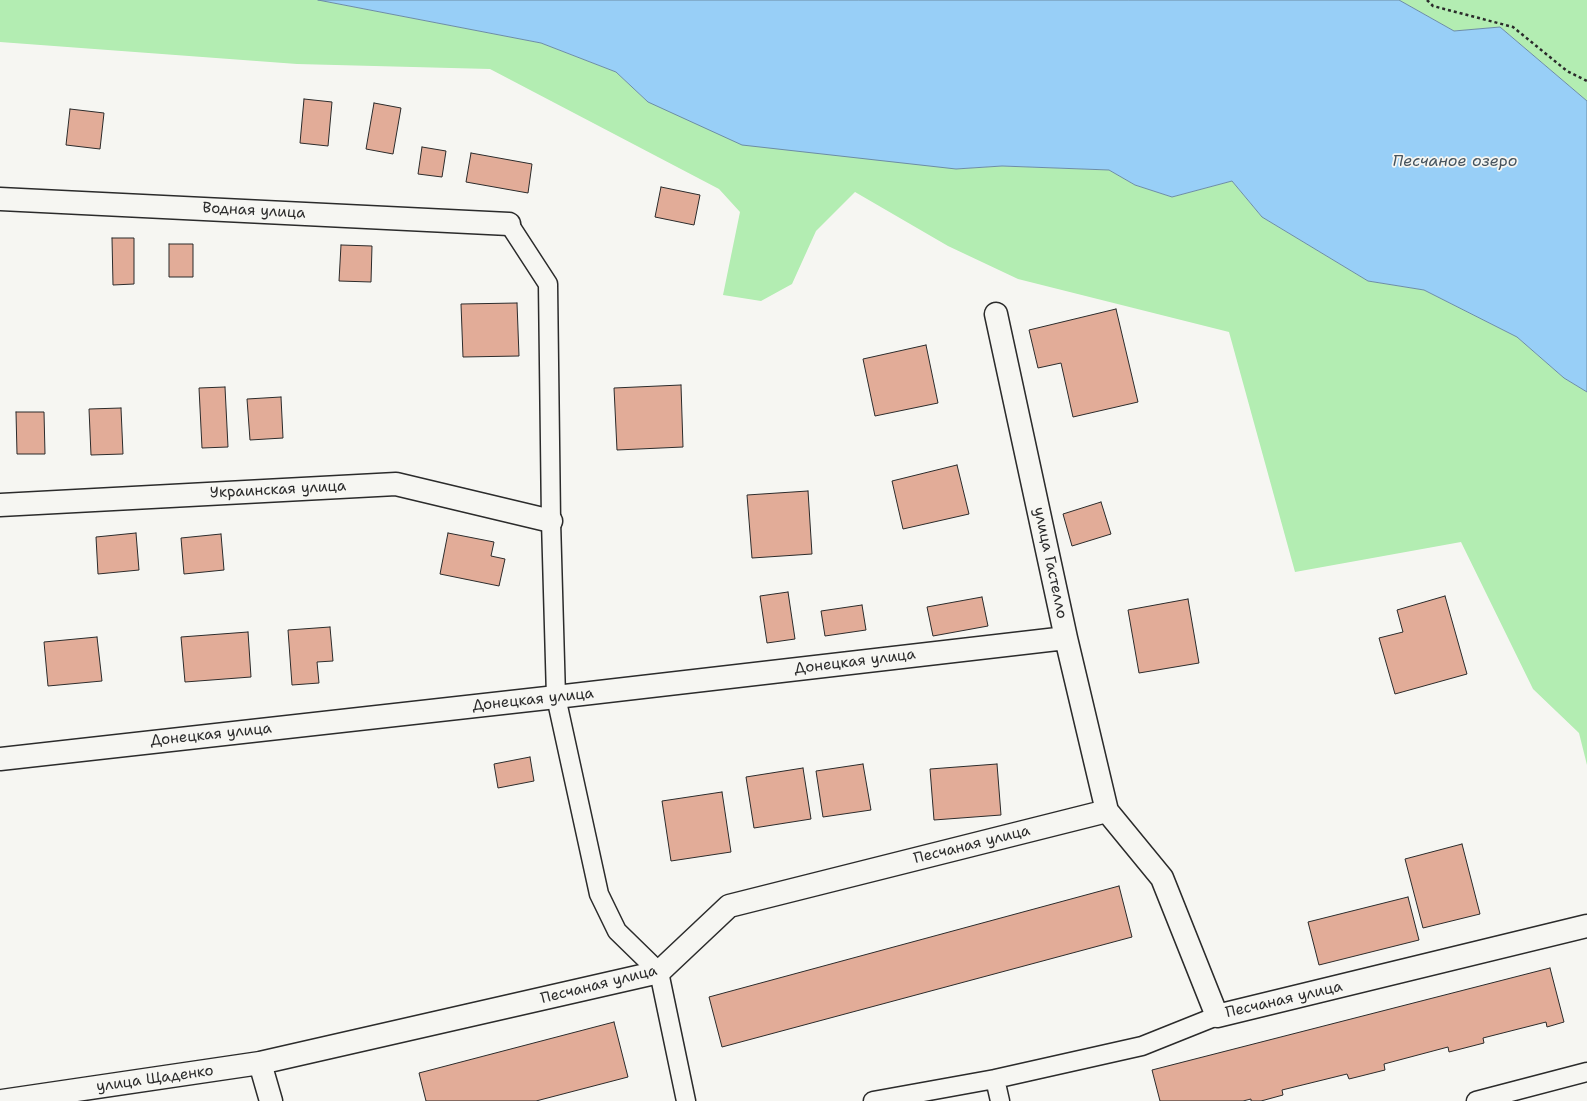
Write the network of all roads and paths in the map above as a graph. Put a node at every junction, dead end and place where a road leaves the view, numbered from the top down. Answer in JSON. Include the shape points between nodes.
{"nodes":[{"id":1,"x":1427,"y":0,"type":"edge"},
{"id":2,"x":1587,"y":81,"type":"edge"},
{"id":3,"x":0,"y":199,"type":"edge"},
{"id":4,"x":509,"y":224,"type":"joint"},
{"id":5,"x":996,"y":314,"type":"dead end"},
{"id":6,"x":0,"y":505,"type":"edge"},
{"id":7,"x":551,"y":521,"type":"junction"},
{"id":8,"x":1066,"y":638,"type":"junction"},
{"id":9,"x":556,"y":697,"type":"junction"},
{"id":10,"x":0,"y":759,"type":"edge"},
{"id":11,"x":1107,"y":811,"type":"junction"},
{"id":12,"x":1587,"y":926,"type":"edge"},
{"id":13,"x":659,"y":972,"type":"junction"},
{"id":14,"x":1217,"y":1016,"type":"junction"},
{"id":15,"x":260,"y":1063,"type":"junction"},
{"id":16,"x":1587,"y":1072,"type":"edge"},
{"id":17,"x":994,"y":1078,"type":"junction"},
{"id":18,"x":2,"y":1101,"type":"edge"},
{"id":19,"x":271,"y":1101,"type":"edge"},
{"id":20,"x":686,"y":1101,"type":"edge"},
{"id":21,"x":874,"y":1101,"type":"edge"},
{"id":22,"x":1000,"y":1101,"type":"edge"},
{"id":23,"x":1476,"y":1101,"type":"edge"}],
"edges":[{"from":1,"to":2,"type":"path","via":[[1433,6],[1513,27],[1567,71]]},
{"from":3,"to":4,"type":"street","name":"Водная улица"},
{"from":4,"to":7,"type":"lane","via":[[548,284]]},
{"from":5,"to":8,"type":"street","name":"улица Гастелло"},
{"from":6,"to":7,"type":"street","name":"Украинская улица","via":[[396,484]]},
{"from":7,"to":9,"type":"lane"},
{"from":8,"to":9,"type":"street","name":"Донецкая улица"},
{"from":8,"to":11,"type":"street","name":"улица Гастелло"},
{"from":9,"to":10,"type":"street","name":"Донецкая улица"},
{"from":9,"to":13,"type":"lane","via":[[600,894],[617,931]]},
{"from":11,"to":13,"type":"street","name":"Песчаная улица","via":[[729,906]]},
{"from":11,"to":14,"type":"street","name":"Песчаная улица","via":[[1162,878]]},
{"from":12,"to":14,"type":"street","name":"Песчаная улица"},
{"from":13,"to":15,"type":"street","name":"Песчаная улица"},
{"from":13,"to":20,"type":"lane"},
{"from":14,"to":17,"type":"lane","via":[[1142,1046]]},
{"from":15,"to":18,"type":"street","name":"улица Щаденко"},
{"from":15,"to":19,"type":"street"},
{"from":16,"to":23,"type":"lane"},
{"from":17,"to":21,"type":"lane"},
{"from":17,"to":22,"type":"lane"}]}
